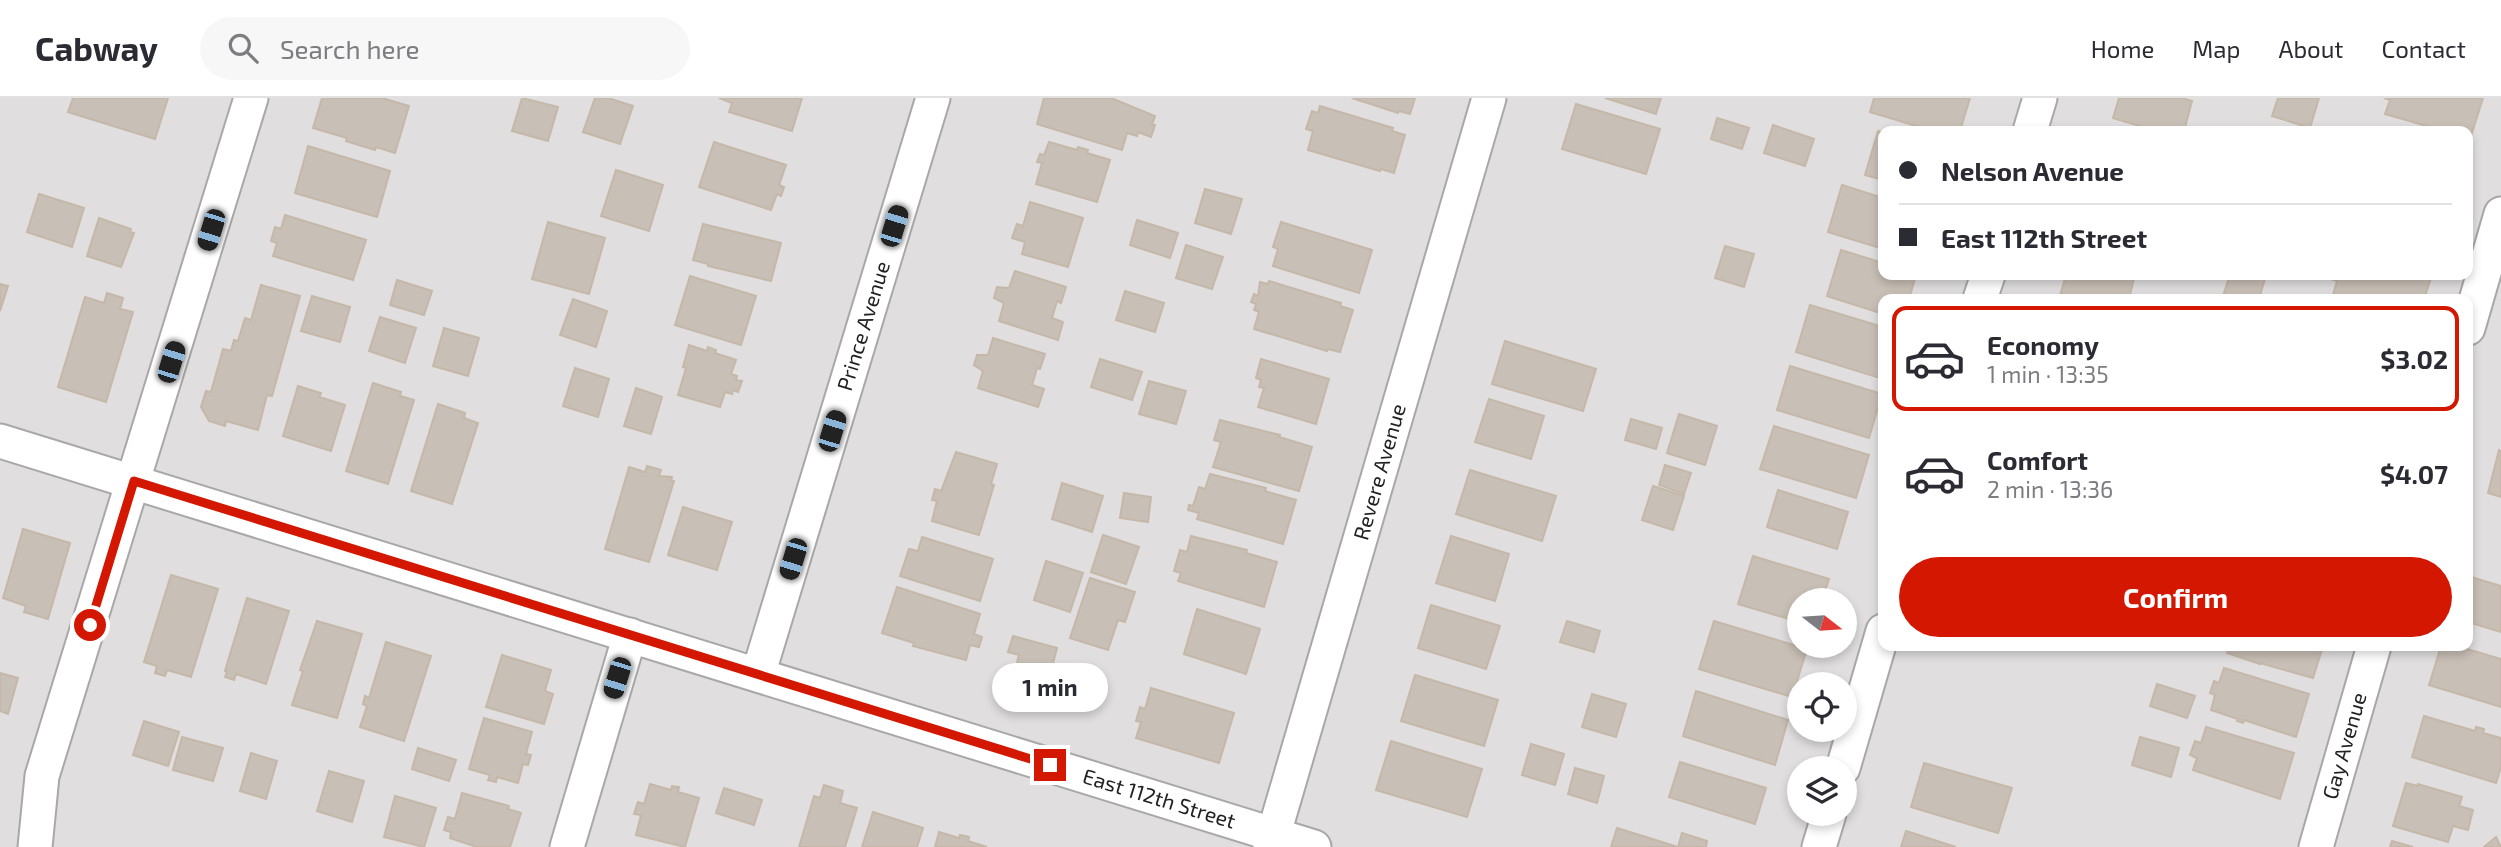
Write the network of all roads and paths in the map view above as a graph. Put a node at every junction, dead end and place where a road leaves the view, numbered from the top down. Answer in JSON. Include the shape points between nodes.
{"nodes":[{"id":1,"x":251,"y":98,"type":"edge"},
{"id":2,"x":933,"y":98,"type":"edge"},
{"id":3,"x":1489,"y":98,"type":"edge"},
{"id":4,"x":2039,"y":98,"type":"edge"},
{"id":5,"x":2031,"y":126,"type":"edge"},
{"id":6,"x":2501,"y":214,"type":"edge"},
{"id":7,"x":2473,"y":311,"type":"edge"},
{"id":8,"x":0,"y":441,"type":"edge"},
{"id":9,"x":134,"y":481,"type":"junction"},
{"id":10,"x":630,"y":635,"type":"junction"},
{"id":11,"x":1878,"y":648,"type":"edge"},
{"id":12,"x":2374,"y":651,"type":"edge"},
{"id":13,"x":758,"y":675,"type":"junction"},
{"id":14,"x":1847,"y":756,"type":"edge"},
{"id":15,"x":1825,"y":826,"type":"edge"},
{"id":16,"x":1272,"y":841,"type":"edge"},
{"id":17,"x":36,"y":847,"type":"edge"},
{"id":18,"x":567,"y":847,"type":"edge"},
{"id":19,"x":1314,"y":847,"type":"edge"},
{"id":20,"x":1819,"y":847,"type":"edge"},
{"id":21,"x":2316,"y":847,"type":"edge"}],
"edges":[{"from":1,"to":9,"type":"street"},
{"from":2,"to":13,"type":"street","name":"Prince Avenue"},
{"from":3,"to":16,"type":"street","name":"Revere Avenue"},
{"from":4,"to":5,"type":"street"},
{"from":6,"to":7,"type":"street"},
{"from":8,"to":9,"type":"street","name":"East 112th Street"},
{"from":9,"to":10,"type":"street","name":"East 112th Street"},
{"from":9,"to":17,"type":"street","via":[[42,776]]},
{"from":10,"to":13,"type":"street","name":"East 112th Street"},
{"from":10,"to":18,"type":"street"},
{"from":11,"to":14,"type":"street"},
{"from":12,"to":21,"type":"street","name":"Gay Avenue"},
{"from":13,"to":16,"type":"street","name":"East 112th Street"},
{"from":15,"to":20,"type":"street"},
{"from":16,"to":19,"type":"street","name":"East 112th Street"}]}
